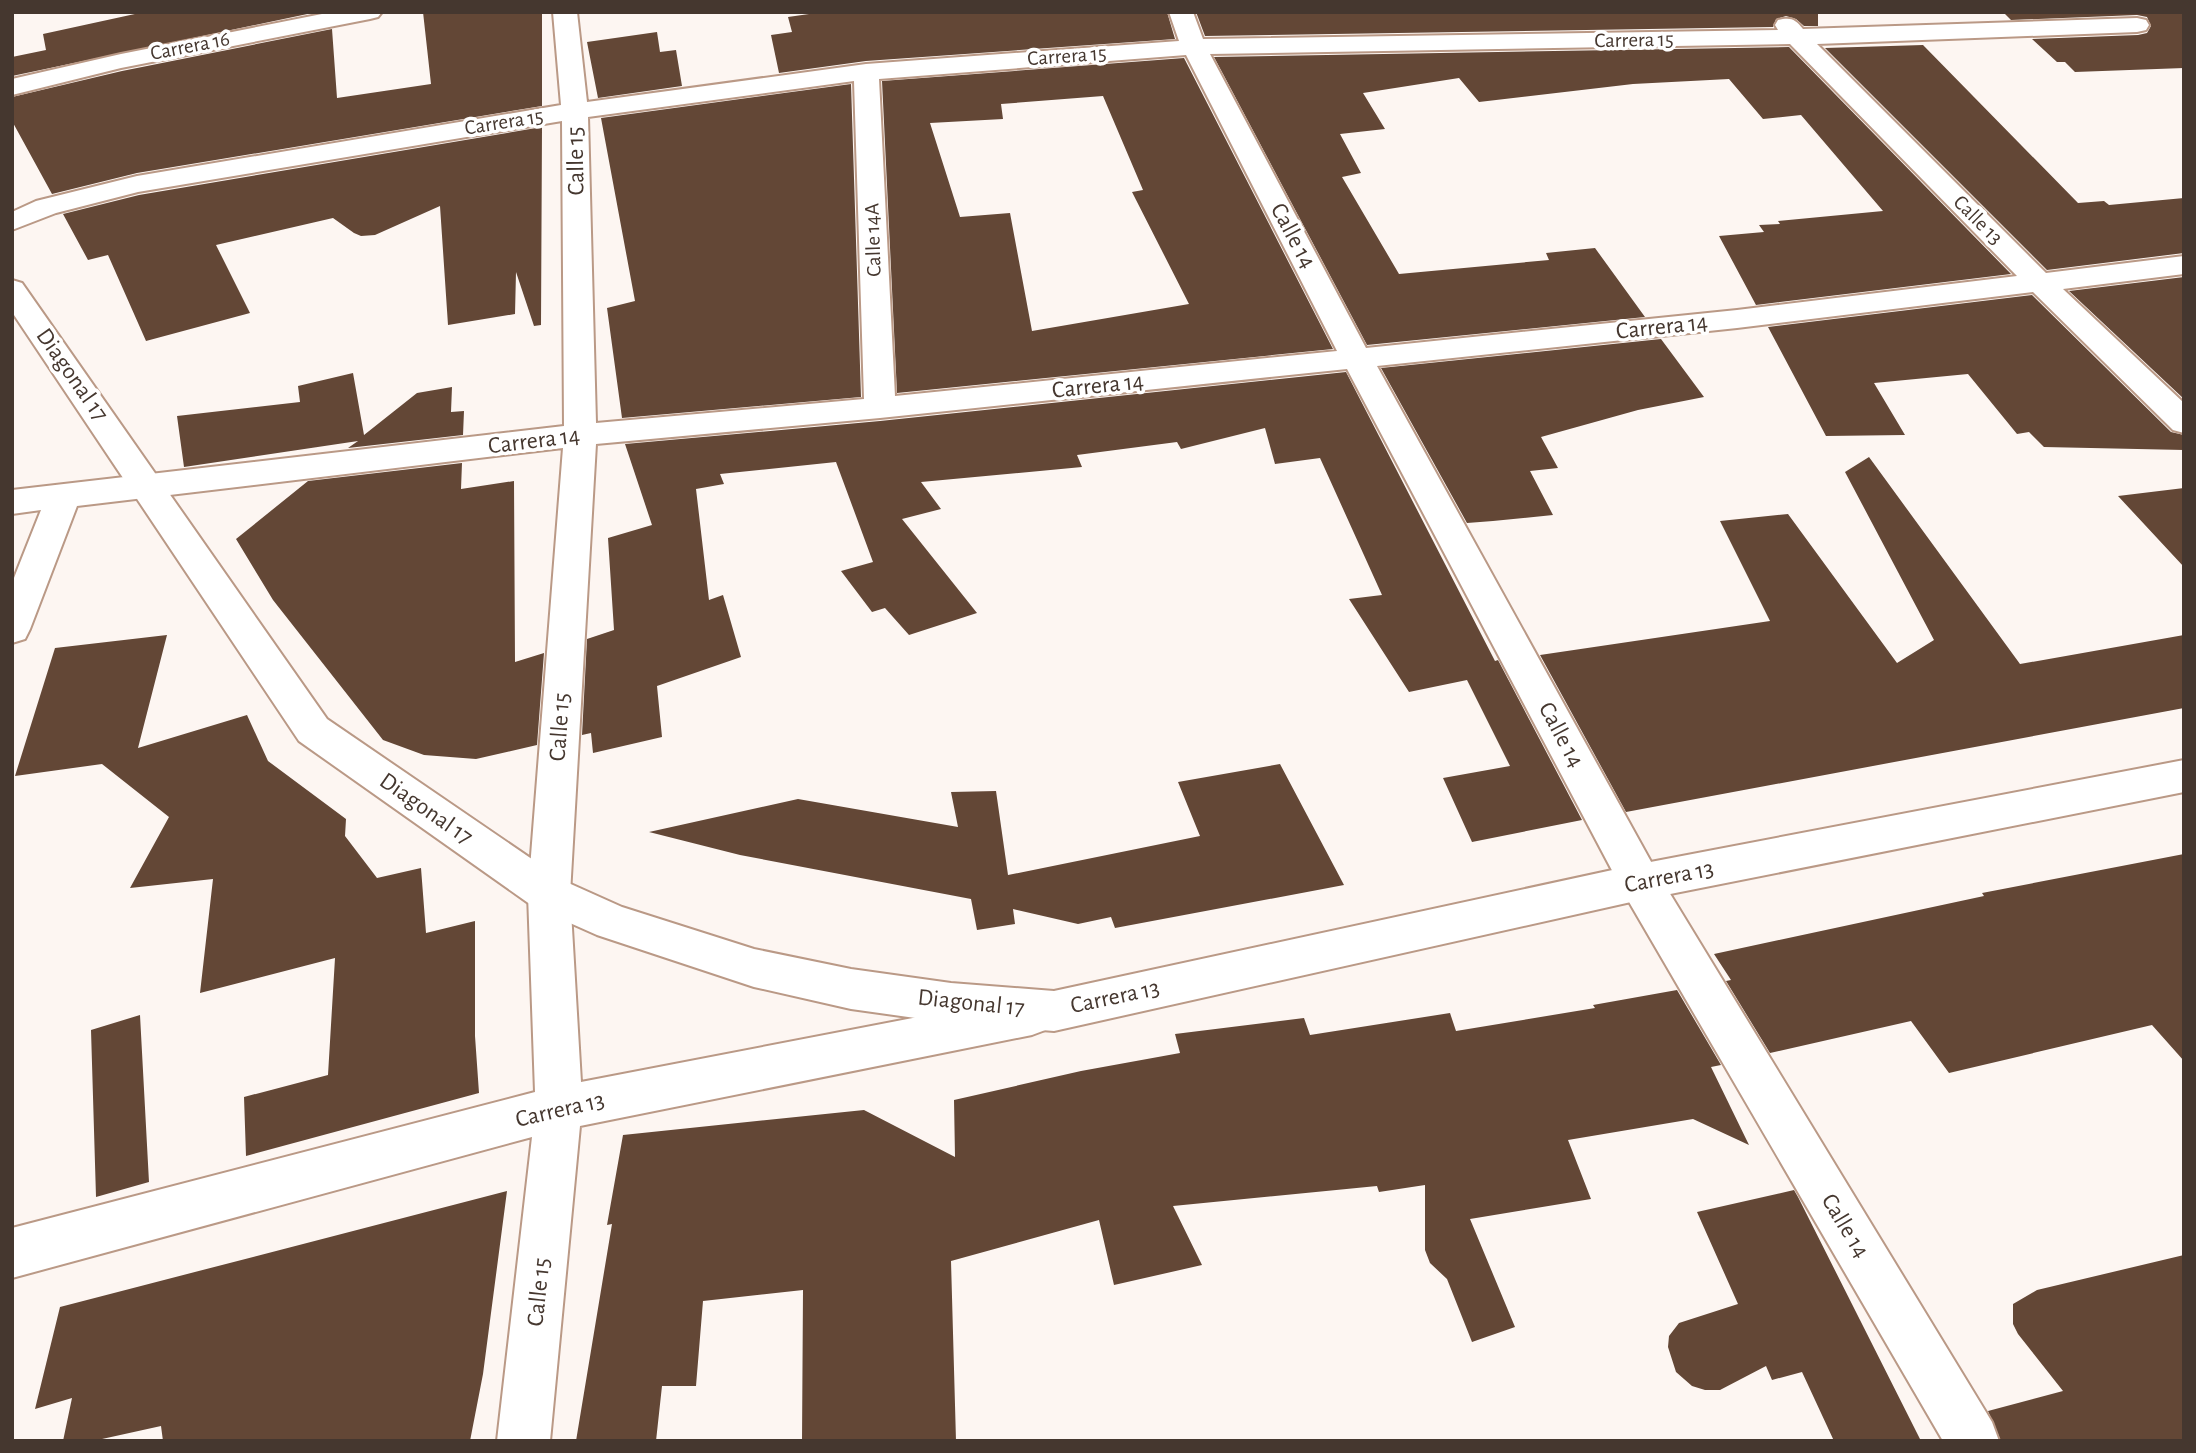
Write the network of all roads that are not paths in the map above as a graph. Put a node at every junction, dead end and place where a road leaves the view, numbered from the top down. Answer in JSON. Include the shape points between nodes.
{"nodes":[{"id":1,"x":370,"y":12,"type":"edge"},
{"id":2,"x":565,"y":12,"type":"edge"},
{"id":3,"x":1778,"y":12,"type":"edge"},
{"id":4,"x":2137,"y":24,"type":"dead end"},
{"id":5,"x":1188,"y":29,"type":"edge"},
{"id":6,"x":1796,"y":37,"type":"junction"},
{"id":7,"x":866,"y":72,"type":"junction"},
{"id":8,"x":12,"y":87,"type":"edge"},
{"id":9,"x":575,"y":111,"type":"junction"},
{"id":10,"x":12,"y":222,"type":"edge"},
{"id":11,"x":2184,"y":265,"type":"edge"},
{"id":12,"x":2039,"y":282,"type":"junction"},
{"id":13,"x":12,"y":289,"type":"edge"},
{"id":14,"x":1357,"y":359,"type":"junction"},
{"id":15,"x":880,"y":408,"type":"junction"},
{"id":16,"x":2184,"y":422,"type":"edge"},
{"id":17,"x":580,"y":435,"type":"junction"},
{"id":18,"x":149,"y":486,"type":"junction"},
{"id":19,"x":64,"y":495,"type":"junction"},
{"id":20,"x":12,"y":502,"type":"edge"},
{"id":21,"x":12,"y":629,"type":"edge"},
{"id":22,"x":2184,"y":776,"type":"edge"},
{"id":23,"x":1640,"y":882,"type":"junction"},
{"id":24,"x":549,"y":894,"type":"junction"},
{"id":25,"x":1054,"y":1011,"type":"junction"},
{"id":26,"x":559,"y":1108,"type":"junction"},
{"id":27,"x":12,"y":1254,"type":"edge"},
{"id":28,"x":523,"y":1441,"type":"edge"},
{"id":29,"x":1972,"y":1441,"type":"edge"}],
"edges":[{"from":1,"to":8,"type":"street","name":"Carrera 16"},
{"from":2,"to":9,"type":"street","name":"Calle 15"},
{"from":3,"to":6,"type":"street","name":"Calle 13"},
{"from":4,"to":6,"type":"street","name":"Carrera 15"},
{"from":5,"to":6,"type":"street","name":"Carrera 15"},
{"from":5,"to":7,"type":"street","name":"Carrera 15"},
{"from":5,"to":14,"type":"street","name":"Calle 14"},
{"from":6,"to":12,"type":"street","name":"Calle 13"},
{"from":7,"to":9,"type":"street","name":"Carrera 15"},
{"from":7,"to":15,"type":"street","name":"Calle 14A"},
{"from":9,"to":10,"type":"street","name":"Carrera 15","via":[[137,184],[46,207]]},
{"from":9,"to":17,"type":"street","name":"Calle 15"},
{"from":11,"to":12,"type":"street","name":"Carrera 14"},
{"from":12,"to":14,"type":"street","name":"Carrera 14"},
{"from":12,"to":16,"type":"street","name":"Calle 13"},
{"from":13,"to":18,"type":"street","name":"Diagonal 17"},
{"from":14,"to":15,"type":"street","name":"Carrera 14"},
{"from":14,"to":23,"type":"street","name":"Calle 14"},
{"from":15,"to":17,"type":"street","name":"Carrera 14"},
{"from":17,"to":18,"type":"street","name":"Carrera 14"},
{"from":17,"to":24,"type":"street","name":"Calle 15"},
{"from":18,"to":19,"type":"street","name":"Carrera 14"},
{"from":18,"to":24,"type":"street","name":"Diagonal 17","via":[[313,730]]},
{"from":19,"to":20,"type":"street","name":"Carrera 14"},
{"from":19,"to":21,"type":"street"},
{"from":22,"to":23,"type":"street","name":"Carrera 13"},
{"from":23,"to":25,"type":"street","name":"Carrera 13"},
{"from":23,"to":29,"type":"street","name":"Calle 14"},
{"from":24,"to":25,"type":"street","name":"Diagonal 17","via":[[612,922],[754,968],[939,1002]]},
{"from":24,"to":26,"type":"street","name":"Calle 15"},
{"from":25,"to":26,"type":"street","name":"Carrera 13"},
{"from":26,"to":27,"type":"street","name":"Carrera 13"},
{"from":26,"to":28,"type":"street","name":"Calle 15"}]}
